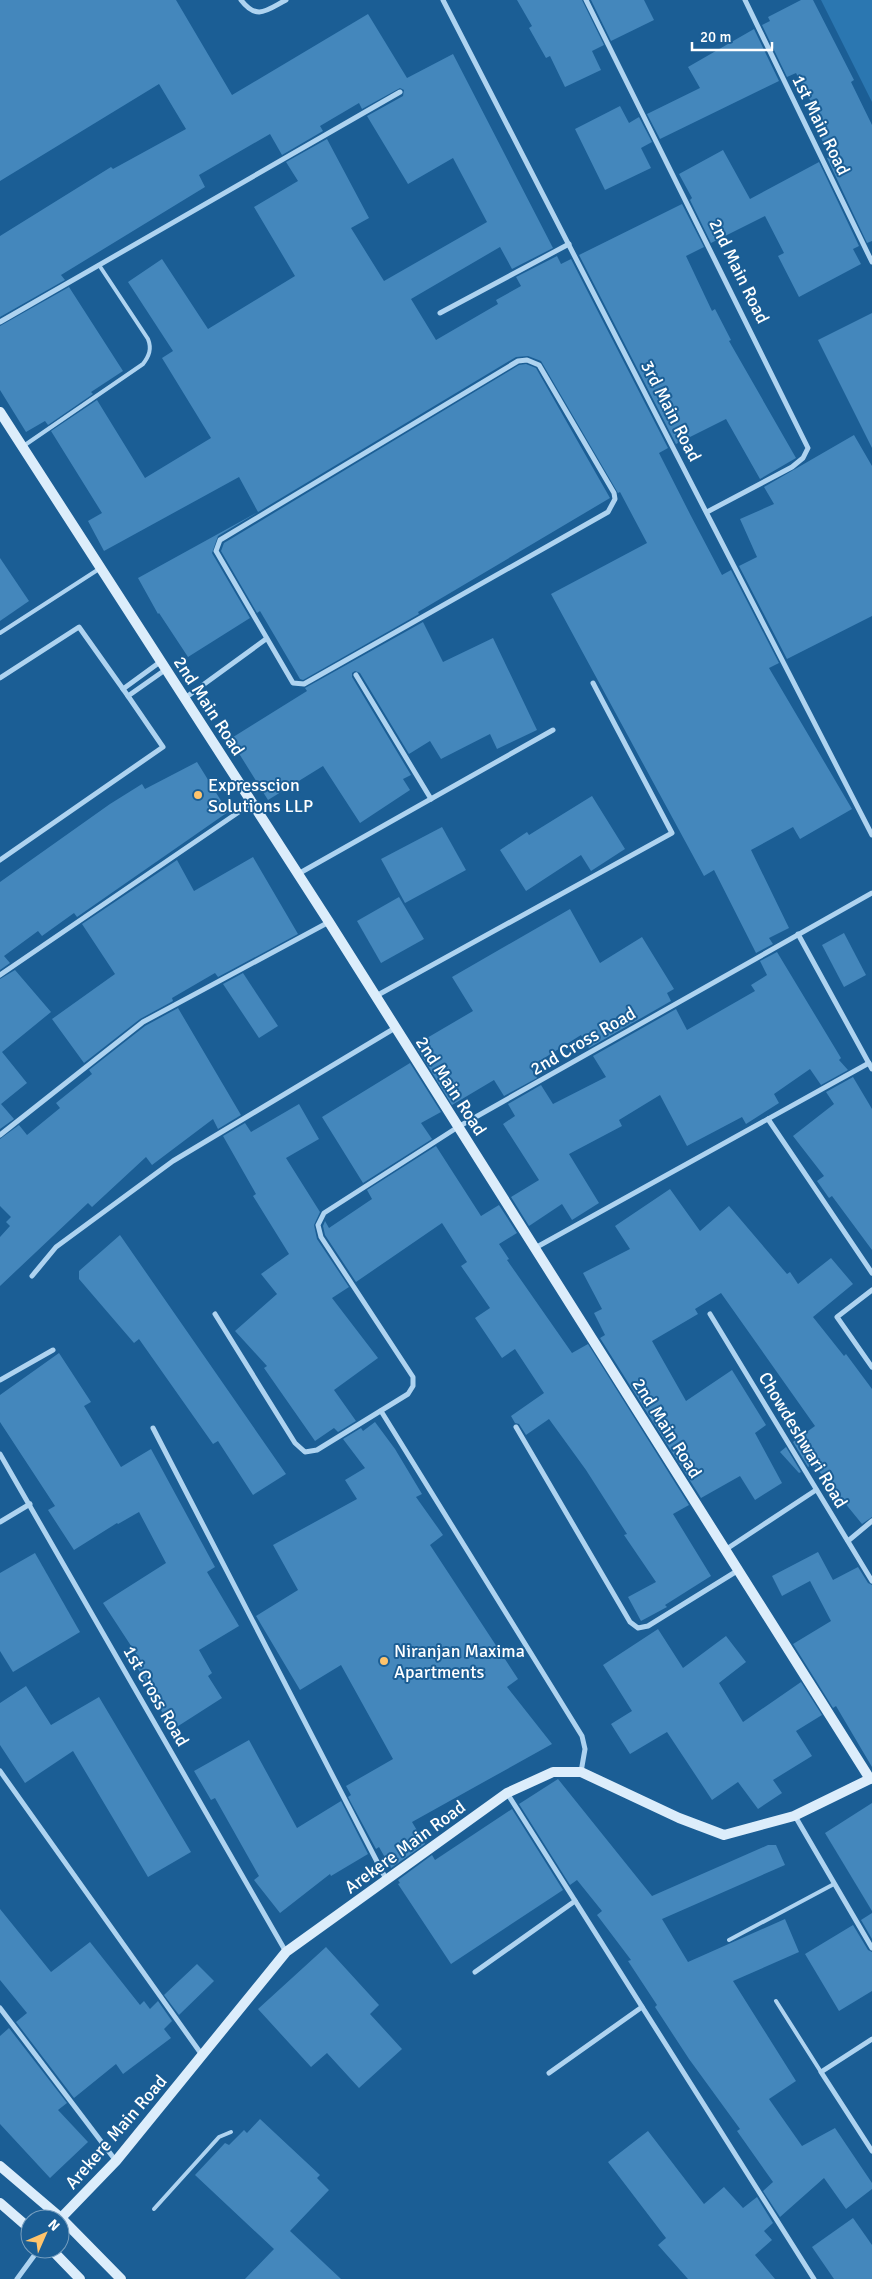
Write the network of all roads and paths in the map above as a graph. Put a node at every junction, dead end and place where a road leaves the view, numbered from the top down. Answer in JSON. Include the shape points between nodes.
{"nodes":[{"id":1,"x":240,"y":0,"type":"edge"},
{"id":2,"x":286,"y":0,"type":"edge"},
{"id":3,"x":444,"y":0,"type":"edge"},
{"id":4,"x":586,"y":0,"type":"edge"},
{"id":5,"x":745,"y":0,"type":"edge"},
{"id":6,"x":400,"y":92,"type":"dead end"},
{"id":7,"x":569,"y":244,"type":"junction"},
{"id":8,"x":872,"y":262,"type":"edge"},
{"id":9,"x":99,"y":265,"type":"junction"},
{"id":10,"x":440,"y":313,"type":"dead end"},
{"id":11,"x":0,"y":322,"type":"edge"},
{"id":12,"x":0,"y":412,"type":"edge"},
{"id":13,"x":22,"y":447,"type":"junction"},
{"id":14,"x":707,"y":512,"type":"junction"},
{"id":15,"x":100,"y":568,"type":"junction"},
{"id":16,"x":0,"y":633,"type":"edge"},
{"id":17,"x":266,"y":639,"type":"junction"},
{"id":18,"x":163,"y":666,"type":"junction"},
{"id":19,"x":356,"y":674,"type":"dead end"},
{"id":20,"x":0,"y":678,"type":"edge"},
{"id":21,"x":594,"y":683,"type":"dead end"},
{"id":22,"x":123,"y":689,"type":"junction"},
{"id":23,"x":128,"y":696,"type":"junction"},
{"id":24,"x":185,"y":698,"type":"junction"},
{"id":25,"x":553,"y":730,"type":"dead end"},
{"id":26,"x":430,"y":799,"type":"junction"},
{"id":27,"x":252,"y":802,"type":"junction"},
{"id":28,"x":872,"y":836,"type":"edge"},
{"id":29,"x":0,"y":860,"type":"edge"},
{"id":30,"x":298,"y":874,"type":"junction"},
{"id":31,"x":872,"y":893,"type":"edge"},
{"id":32,"x":329,"y":922,"type":"junction"},
{"id":33,"x":798,"y":934,"type":"junction"},
{"id":34,"x":0,"y":975,"type":"edge"},
{"id":35,"x":376,"y":996,"type":"junction"},
{"id":36,"x":395,"y":1028,"type":"junction"},
{"id":37,"x":869,"y":1063,"type":"junction"},
{"id":38,"x":872,"y":1069,"type":"edge"},
{"id":39,"x":768,"y":1119,"type":"junction"},
{"id":40,"x":458,"y":1127,"type":"junction"},
{"id":41,"x":0,"y":1134,"type":"edge"},
{"id":42,"x":535,"y":1248,"type":"junction"},
{"id":43,"x":872,"y":1272,"type":"edge"},
{"id":44,"x":32,"y":1276,"type":"dead end"},
{"id":45,"x":872,"y":1290,"type":"edge"},
{"id":46,"x":215,"y":1314,"type":"dead end"},
{"id":47,"x":710,"y":1314,"type":"dead end"},
{"id":48,"x":53,"y":1350,"type":"dead end"},
{"id":49,"x":872,"y":1367,"type":"edge"},
{"id":50,"x":0,"y":1380,"type":"edge"},
{"id":51,"x":381,"y":1411,"type":"junction"},
{"id":52,"x":516,"y":1427,"type":"dead end"},
{"id":53,"x":153,"y":1428,"type":"dead end"},
{"id":54,"x":0,"y":1454,"type":"edge"},
{"id":55,"x":816,"y":1490,"type":"junction"},
{"id":56,"x":30,"y":1504,"type":"junction"},
{"id":57,"x":872,"y":1521,"type":"edge"},
{"id":58,"x":0,"y":1522,"type":"edge"},
{"id":59,"x":848,"y":1541,"type":"junction"},
{"id":60,"x":725,"y":1550,"type":"junction"},
{"id":61,"x":737,"y":1571,"type":"junction"},
{"id":62,"x":872,"y":1580,"type":"edge"},
{"id":63,"x":0,"y":1771,"type":"edge"},
{"id":64,"x":582,"y":1772,"type":"junction"},
{"id":65,"x":871,"y":1779,"type":"edge"},
{"id":66,"x":507,"y":1793,"type":"junction"},
{"id":67,"x":794,"y":1816,"type":"junction"},
{"id":68,"x":386,"y":1880,"type":"junction"},
{"id":69,"x":834,"y":1884,"type":"junction"},
{"id":70,"x":575,"y":1901,"type":"junction"},
{"id":71,"x":729,"y":1940,"type":"dead end"},
{"id":72,"x":872,"y":1948,"type":"edge"},
{"id":73,"x":286,"y":1952,"type":"junction"},
{"id":74,"x":475,"y":1972,"type":"dead end"},
{"id":75,"x":776,"y":2001,"type":"dead end"},
{"id":76,"x":642,"y":2007,"type":"junction"},
{"id":77,"x":0,"y":2008,"type":"edge"},
{"id":78,"x":872,"y":2039,"type":"edge"},
{"id":79,"x":202,"y":2056,"type":"junction"},
{"id":80,"x":822,"y":2072,"type":"junction"},
{"id":81,"x":549,"y":2073,"type":"dead end"},
{"id":82,"x":232,"y":2132,"type":"dead end"},
{"id":83,"x":872,"y":2151,"type":"edge"},
{"id":84,"x":116,"y":2161,"type":"junction"},
{"id":85,"x":0,"y":2166,"type":"edge"},
{"id":86,"x":0,"y":2203,"type":"edge"},
{"id":87,"x":49,"y":2209,"type":"edge"},
{"id":88,"x":154,"y":2209,"type":"dead end"},
{"id":89,"x":70,"y":2210,"type":"edge"},
{"id":90,"x":20,"y":2220,"type":"edge"},
{"id":91,"x":70,"y":2228,"type":"edge"},
{"id":92,"x":32,"y":2259,"type":"edge"},
{"id":93,"x":61,"y":2259,"type":"edge"},
{"id":94,"x":17,"y":2279,"type":"edge"},
{"id":95,"x":80,"y":2279,"type":"edge"},
{"id":96,"x":120,"y":2279,"type":"edge"},
{"id":97,"x":814,"y":2279,"type":"edge"}],
"edges":[{"from":1,"to":2,"type":"street","via":[[253,12],[262,13]]},
{"from":3,"to":7,"type":"street","name":"3rd Main Road"},
{"from":4,"to":14,"type":"street","name":"2nd Main Road","via":[[808,448],[803,458],[792,467]]},
{"from":5,"to":8,"type":"street","name":"1st Main Road"},
{"from":6,"to":9,"type":"street"},
{"from":7,"to":10,"type":"street"},
{"from":7,"to":14,"type":"street","name":"3rd Main Road"},
{"from":9,"to":11,"type":"street"},
{"from":9,"to":13,"type":"lane","via":[[148,339],[150,353],[143,364]]},
{"from":12,"to":13,"type":"street","name":"2nd Main Road"},
{"from":13,"to":15,"type":"street","name":"2nd Main Road"},
{"from":14,"to":28,"type":"street","name":"3rd Main Road"},
{"from":15,"to":16,"type":"lane"},
{"from":15,"to":18,"type":"street","name":"2nd Main Road"},
{"from":17,"to":17,"type":"street","via":[[216,551],[220,540],[518,361],[527,360],[539,365],[614,493],[615,499],[608,512],[304,684],[294,683]]},
{"from":17,"to":24,"type":"street"},
{"from":18,"to":22,"type":"street"},
{"from":18,"to":23,"type":"street"},
{"from":18,"to":24,"type":"street","name":"2nd Main Road"},
{"from":19,"to":26,"type":"street"},
{"from":20,"to":22,"type":"street","via":[[79,628]]},
{"from":21,"to":35,"type":"street","via":[[672,833]]},
{"from":22,"to":23,"type":"street"},
{"from":23,"to":29,"type":"street","via":[[163,747]]},
{"from":24,"to":27,"type":"street","name":"2nd Main Road"},
{"from":25,"to":26,"type":"street"},
{"from":26,"to":30,"type":"street"},
{"from":27,"to":30,"type":"street","name":"2nd Main Road"},
{"from":27,"to":34,"type":"street"},
{"from":30,"to":32,"type":"street","name":"2nd Main Road"},
{"from":31,"to":33,"type":"street","name":"2nd Cross Road"},
{"from":32,"to":35,"type":"street","name":"2nd Main Road"},
{"from":32,"to":41,"type":"street","via":[[143,1022]]},
{"from":33,"to":37,"type":"street"},
{"from":33,"to":40,"type":"street","name":"2nd Cross Road"},
{"from":35,"to":36,"type":"street","name":"2nd Main Road"},
{"from":36,"to":40,"type":"street","name":"2nd Main Road"},
{"from":36,"to":44,"type":"street","via":[[173,1161],[56,1247]]},
{"from":37,"to":38,"type":"street"},
{"from":37,"to":39,"type":"street"},
{"from":39,"to":42,"type":"street"},
{"from":39,"to":43,"type":"street"},
{"from":40,"to":42,"type":"street","name":"2nd Main Road"},
{"from":40,"to":51,"type":"street","name":"2nd Cross Road","via":[[324,1213],[318,1226],[321,1237],[413,1377],[408,1394]]},
{"from":42,"to":60,"type":"street","name":"2nd Main Road"},
{"from":45,"to":49,"type":"street","via":[[837,1317]]},
{"from":46,"to":51,"type":"street","via":[[295,1443],[305,1452],[317,1450]]},
{"from":47,"to":55,"type":"street","name":"Chowdeshwari Road"},
{"from":48,"to":50,"type":"street"},
{"from":51,"to":64,"type":"street","via":[[582,1736],[585,1749]]},
{"from":52,"to":61,"type":"street","via":[[630,1622],[638,1628],[648,1626]]},
{"from":53,"to":68,"type":"street"},
{"from":54,"to":56,"type":"street","name":"1st Cross Road"},
{"from":55,"to":59,"type":"street","name":"Chowdeshwari Road"},
{"from":55,"to":60,"type":"street"},
{"from":56,"to":58,"type":"street"},
{"from":56,"to":73,"type":"street","name":"1st Cross Road"},
{"from":57,"to":59,"type":"street"},
{"from":59,"to":62,"type":"street","name":"Chowdeshwari Road"},
{"from":60,"to":61,"type":"street","name":"2nd Main Road"},
{"from":61,"to":65,"type":"street","name":"2nd Main Road"},
{"from":63,"to":79,"type":"street"},
{"from":64,"to":66,"type":"street","name":"Arekere Main Road","via":[[553,1772]]},
{"from":64,"to":67,"type":"street","name":"Arekere Main Road","via":[[724,1835]]},
{"from":65,"to":67,"type":"street","name":"Arekere Main Road"},
{"from":66,"to":68,"type":"street","name":"Arekere Main Road"},
{"from":66,"to":70,"type":"street"},
{"from":67,"to":69,"type":"street"},
{"from":68,"to":73,"type":"street","name":"Arekere Main Road"},
{"from":69,"to":71,"type":"lane"},
{"from":69,"to":72,"type":"street"},
{"from":70,"to":74,"type":"street"},
{"from":70,"to":76,"type":"street"},
{"from":73,"to":79,"type":"street","name":"Arekere Main Road"},
{"from":75,"to":80,"type":"lane"},
{"from":76,"to":81,"type":"street"},
{"from":76,"to":97,"type":"street"},
{"from":77,"to":84,"type":"street"},
{"from":78,"to":80,"type":"street"},
{"from":79,"to":84,"type":"street","name":"Arekere Main Road"},
{"from":80,"to":83,"type":"street"},
{"from":82,"to":88,"type":"lane","via":[[219,2137]]},
{"from":84,"to":89,"type":"street","name":"Arekere Main Road"},
{"from":85,"to":87,"type":"street"},
{"from":86,"to":90,"type":"street"},
{"from":91,"to":96,"type":"street"},
{"from":92,"to":94,"type":"street"},
{"from":93,"to":95,"type":"street"}]}
